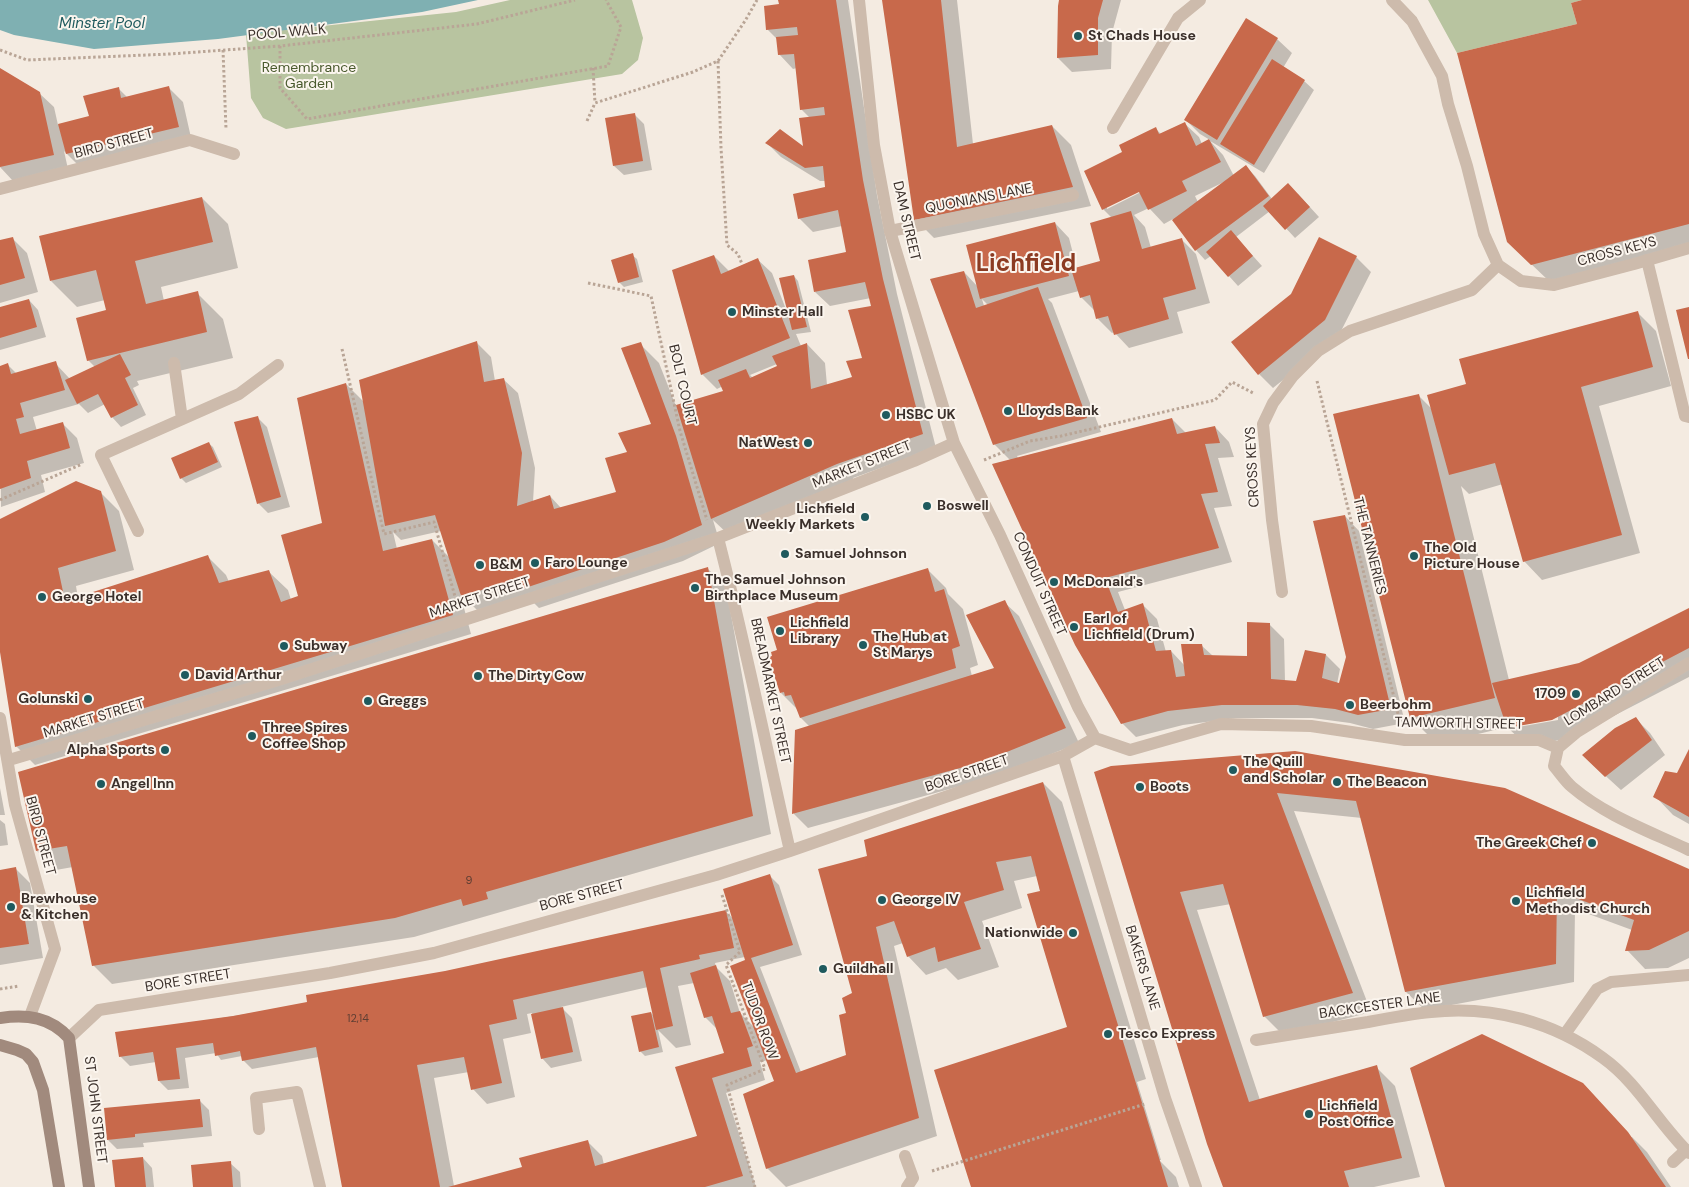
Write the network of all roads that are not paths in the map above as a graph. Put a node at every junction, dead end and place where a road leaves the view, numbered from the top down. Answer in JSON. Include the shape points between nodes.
{"nodes":[{"id":1,"x":860,"y":0,"type":"edge"},
{"id":2,"x":1200,"y":0,"type":"edge"},
{"id":3,"x":1392,"y":0,"type":"edge"},
{"id":4,"x":1113,"y":128,"type":"dead end"},
{"id":5,"x":230,"y":153,"type":"road end"},
{"id":6,"x":0,"y":189,"type":"edge"},
{"id":7,"x":1073,"y":195,"type":"dead end"},
{"id":8,"x":890,"y":231,"type":"junction"},
{"id":9,"x":1689,"y":248,"type":"edge"},
{"id":10,"x":1647,"y":260,"type":"junction"},
{"id":11,"x":1498,"y":266,"type":"junction"},
{"id":12,"x":174,"y":363,"type":"dead end"},
{"id":13,"x":278,"y":365,"type":"dead end"},
{"id":14,"x":1689,"y":417,"type":"edge"},
{"id":15,"x":182,"y":419,"type":"junction"},
{"id":16,"x":954,"y":443,"type":"junction"},
{"id":17,"x":138,"y":530,"type":"dead end"},
{"id":18,"x":716,"y":538,"type":"junction"},
{"id":19,"x":1282,"y":592,"type":"dead end"},
{"id":20,"x":1689,"y":663,"type":"edge"},
{"id":21,"x":0,"y":718,"type":"edge"},
{"id":22,"x":1095,"y":738,"type":"junction"},
{"id":23,"x":1558,"y":748,"type":"junction"},
{"id":24,"x":1063,"y":756,"type":"junction"},
{"id":25,"x":9,"y":760,"type":"junction"},
{"id":26,"x":1689,"y":850,"type":"edge"},
{"id":27,"x":790,"y":851,"type":"junction"},
{"id":28,"x":1689,"y":975,"type":"edge"},
{"id":29,"x":30,"y":1016,"type":"junction"},
{"id":30,"x":0,"y":1018,"type":"edge"},
{"id":31,"x":1565,"y":1034,"type":"junction"},
{"id":32,"x":69,"y":1038,"type":"junction"},
{"id":33,"x":1256,"y":1040,"type":"dead end"},
{"id":34,"x":0,"y":1045,"type":"edge"},
{"id":35,"x":260,"y":1129,"type":"dead end"},
{"id":36,"x":1687,"y":1151,"type":"edge"},
{"id":37,"x":905,"y":1156,"type":"dead end"},
{"id":38,"x":1673,"y":1162,"type":"dead end"},
{"id":39,"x":910,"y":1182,"type":"edge"},
{"id":40,"x":59,"y":1187,"type":"edge"},
{"id":41,"x":89,"y":1187,"type":"edge"},
{"id":42,"x":320,"y":1187,"type":"edge"},
{"id":43,"x":1196,"y":1187,"type":"edge"}],
"edges":[{"from":1,"to":8,"type":"street","name":"DAM STREET","via":[[874,145]]},
{"from":2,"to":4,"type":"street","via":[[1178,18]]},
{"from":3,"to":11,"type":"street","via":[[1412,21],[1442,76],[1484,234]]},
{"from":5,"to":6,"type":"street","name":"BIRD STREET","via":[[190,140]]},
{"from":7,"to":8,"type":"street","name":"QUONIANS LANE"},
{"from":8,"to":16,"type":"street","name":"DAM STREET"},
{"from":9,"to":10,"type":"street","name":"CROSS KEYS"},
{"from":10,"to":11,"type":"street","name":"CROSS KEYS","via":[[1554,284],[1521,282]]},
{"from":10,"to":14,"type":"street","via":[[1685,416]]},
{"from":11,"to":19,"type":"street","name":"CROSS KEYS","via":[[1472,290],[1350,331],[1318,351],[1293,376],[1273,403],[1263,424]]},
{"from":12,"to":15,"type":"street"},
{"from":13,"to":15,"type":"street","via":[[239,394]]},
{"from":15,"to":17,"type":"street","via":[[101,455]]},
{"from":16,"to":18,"type":"street","name":"MARKET STREET"},
{"from":16,"to":22,"type":"street","name":"CONDUIT STREET"},
{"from":18,"to":25,"type":"street","name":"MARKET STREET","via":[[275,681]]},
{"from":18,"to":27,"type":"street","name":"BREADMARKET STREET","via":[[739,620]]},
{"from":20,"to":23,"type":"street","name":"LOMBARD STREET","via":[[1577,732]]},
{"from":21,"to":25,"type":"street","name":"BIRD STREET"},
{"from":22,"to":23,"type":"street","name":"TAMWORTH STREET","via":[[1130,750],[1221,724],[1311,726],[1405,740],[1539,740]]},
{"from":22,"to":24,"type":"street","name":"BORE STREET"},
{"from":23,"to":26,"type":"street","via":[[1554,766],[1589,800]]},
{"from":24,"to":27,"type":"street","name":"BORE STREET"},
{"from":24,"to":43,"type":"street","name":"BAKERS LANE","via":[[1165,1098]]},
{"from":25,"to":29,"type":"street","name":"BIRD STREET","via":[[15,805],[56,949]]},
{"from":27,"to":32,"type":"street","name":"BORE STREET","via":[[716,875],[434,953],[99,1010]]},
{"from":28,"to":31,"type":"street","via":[[1611,982],[1597,989]]},
{"from":29,"to":30,"type":"street"},
{"from":29,"to":32,"type":"street","via":[[55,1024]]},
{"from":31,"to":33,"type":"street","name":"BACKCESTER LANE","via":[[1531,1021],[1474,1010],[1432,1012]]},
{"from":31,"to":36,"type":"street","name":"BACKCESTER LANE","via":[[1604,1058],[1631,1084]]},
{"from":32,"to":41,"type":"street","name":"ST JOHN STREET"},
{"from":34,"to":40,"type":"street","via":[[26,1054],[34,1062]]},
{"from":35,"to":42,"type":"street","via":[[256,1098],[297,1092]]},
{"from":36,"to":38,"type":"street"},
{"from":37,"to":39,"type":"street"}]}
